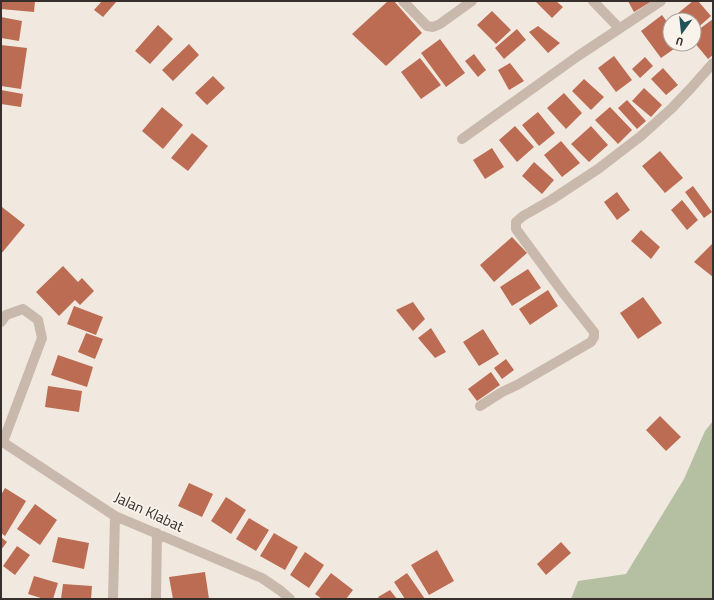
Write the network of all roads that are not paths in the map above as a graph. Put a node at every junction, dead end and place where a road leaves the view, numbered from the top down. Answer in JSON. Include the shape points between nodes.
{"nodes":[{"id":1,"x":403,"y":1,"type":"edge"},
{"id":2,"x":472,"y":1,"type":"edge"},
{"id":3,"x":593,"y":1,"type":"edge"},
{"id":4,"x":661,"y":1,"type":"edge"},
{"id":5,"x":619,"y":28,"type":"junction"},
{"id":6,"x":713,"y":63,"type":"edge"},
{"id":7,"x":462,"y":139,"type":"dead end"},
{"id":8,"x":1,"y":322,"type":"edge"},
{"id":9,"x":480,"y":406,"type":"dead end"},
{"id":10,"x":2,"y":441,"type":"edge"},
{"id":11,"x":115,"y":516,"type":"junction"},
{"id":12,"x":157,"y":533,"type":"junction"},
{"id":13,"x":113,"y":599,"type":"edge"},
{"id":14,"x":156,"y":599,"type":"edge"},
{"id":15,"x":290,"y":599,"type":"edge"}],
"edges":[{"from":1,"to":2,"type":"street","via":[[427,26],[433,27]]},
{"from":3,"to":5,"type":"street"},
{"from":4,"to":5,"type":"street"},
{"from":5,"to":7,"type":"street"},
{"from":6,"to":9,"type":"street","via":[[672,108],[640,136],[598,168],[516,222],[516,229],[594,332],[594,337],[592,342]]},
{"from":8,"to":10,"type":"street","via":[[6,315],[23,309],[38,320],[42,338]]},
{"from":10,"to":11,"type":"street","name":"Jalan Klabat"},
{"from":11,"to":12,"type":"street","name":"Jalan Klabat"},
{"from":11,"to":13,"type":"street"},
{"from":12,"to":14,"type":"street"},
{"from":12,"to":15,"type":"street","name":"Jalan Klabat","via":[[262,578]]}]}
